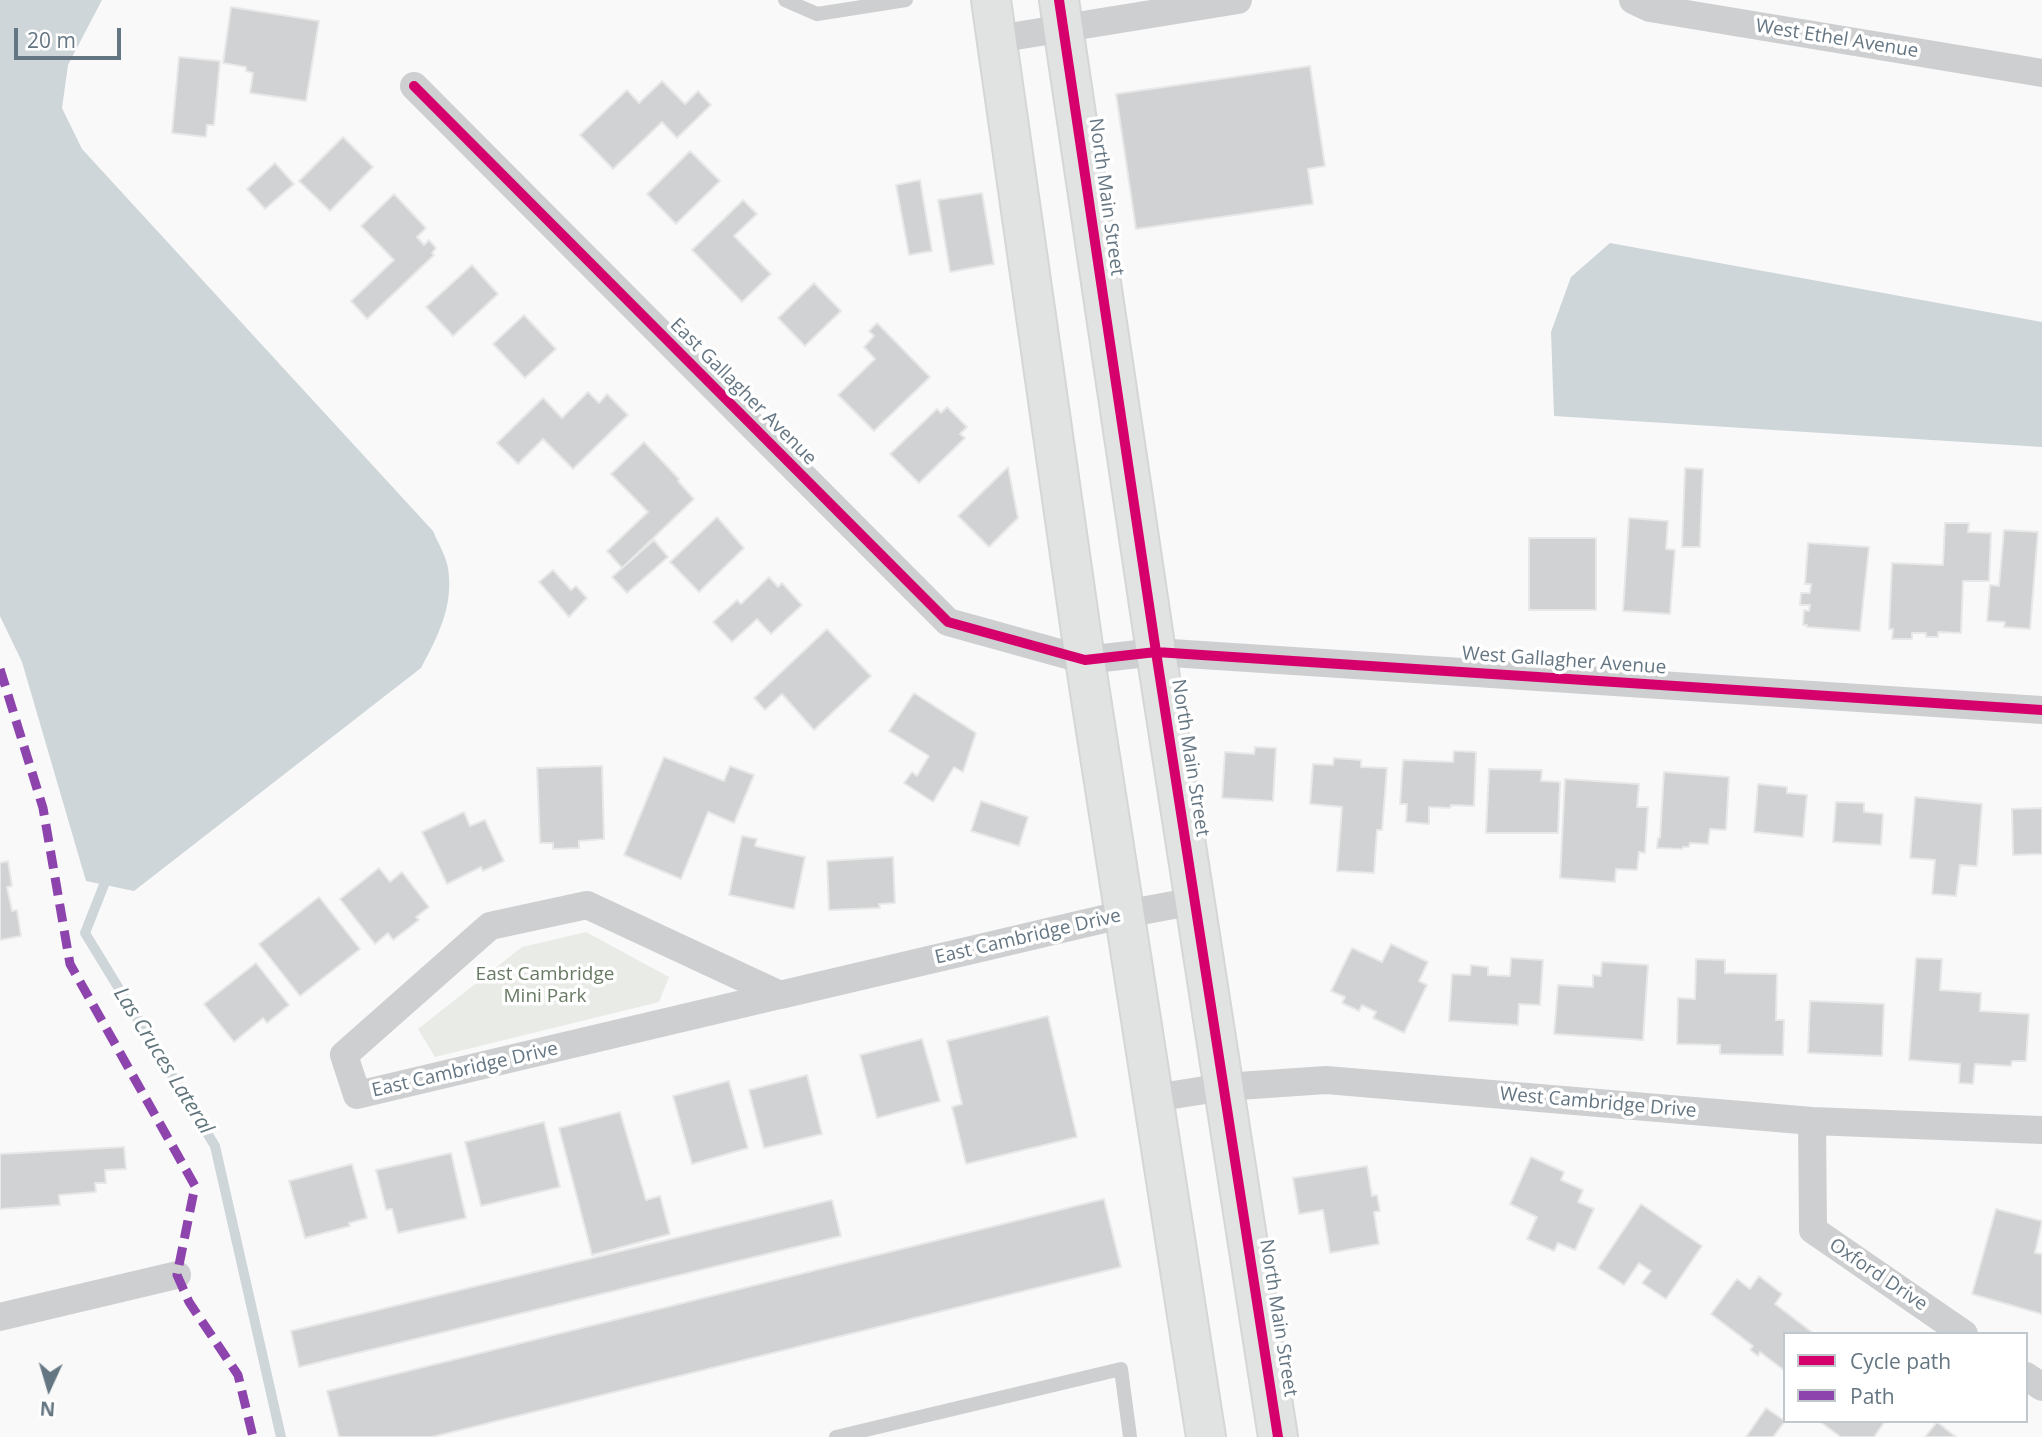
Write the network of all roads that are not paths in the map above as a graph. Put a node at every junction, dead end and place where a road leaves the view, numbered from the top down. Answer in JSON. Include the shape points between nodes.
{"nodes":[{"id":1,"x":785,"y":0,"type":"edge"},
{"id":2,"x":906,"y":0,"type":"edge"},
{"id":3,"x":991,"y":0,"type":"edge"},
{"id":4,"x":1238,"y":0,"type":"edge"},
{"id":5,"x":1633,"y":0,"type":"edge"},
{"id":6,"x":1061,"y":13,"type":"edge"},
{"id":7,"x":997,"y":39,"type":"junction"},
{"id":8,"x":2042,"y":73,"type":"edge"},
{"id":9,"x":414,"y":86,"type":"dead end"},
{"id":10,"x":1156,"y":652,"type":"junction"},
{"id":11,"x":1085,"y":660,"type":"junction"},
{"id":12,"x":2042,"y":710,"type":"edge"},
{"id":13,"x":1195,"y":901,"type":"junction"},
{"id":14,"x":1125,"y":914,"type":"junction"},
{"id":15,"x":780,"y":995,"type":"junction"},
{"id":16,"x":1224,"y":1087,"type":"junction"},
{"id":17,"x":1154,"y":1098,"type":"junction"},
{"id":18,"x":1812,"y":1121,"type":"junction"},
{"id":19,"x":2042,"y":1130,"type":"edge"},
{"id":20,"x":177,"y":1275,"type":"dead end"},
{"id":21,"x":0,"y":1317,"type":"edge"},
{"id":22,"x":1961,"y":1332,"type":"edge"},
{"id":23,"x":836,"y":1437,"type":"edge"},
{"id":24,"x":1130,"y":1437,"type":"edge"},
{"id":25,"x":1206,"y":1437,"type":"edge"},
{"id":26,"x":1278,"y":1437,"type":"edge"}],
"edges":[{"from":1,"to":2,"type":"lane","via":[[817,15]]},
{"from":3,"to":7,"type":"main road"},
{"from":4,"to":6,"type":"street"},
{"from":5,"to":8,"type":"street","name":"West Ethel Avenue","via":[[1650,8]]},
{"from":6,"to":7,"type":"street"},
{"from":6,"to":10,"type":"main road","name":"North Main Street"},
{"from":7,"to":11,"type":"main road"},
{"from":9,"to":11,"type":"street","name":"East Gallagher Avenue","via":[[948,622]]},
{"from":10,"to":11,"type":"street","name":"West Gallagher Avenue"},
{"from":10,"to":12,"type":"street","name":"West Gallagher Avenue"},
{"from":10,"to":13,"type":"main road","name":"North Main Street"},
{"from":11,"to":14,"type":"main road"},
{"from":13,"to":14,"type":"street","name":"East Cambridge Drive"},
{"from":13,"to":16,"type":"main road","name":"North Main Street"},
{"from":14,"to":15,"type":"street","name":"East Cambridge Drive"},
{"from":14,"to":17,"type":"main road"},
{"from":15,"to":15,"type":"street","name":"East Cambridge Drive","via":[[357,1095],[345,1055],[490,926],[587,905]]},
{"from":16,"to":17,"type":"street","name":"West Cambridge Drive"},
{"from":16,"to":18,"type":"street","name":"West Cambridge Drive","via":[[1326,1080]]},
{"from":16,"to":26,"type":"main road","name":"North Main Street"},
{"from":17,"to":25,"type":"main road"},
{"from":18,"to":19,"type":"street","name":"West Cambridge Drive"},
{"from":18,"to":22,"type":"street","name":"Oxford Drive","via":[[1813,1230]]},
{"from":20,"to":21,"type":"street"},
{"from":23,"to":24,"type":"lane","via":[[1121,1369]]}]}
